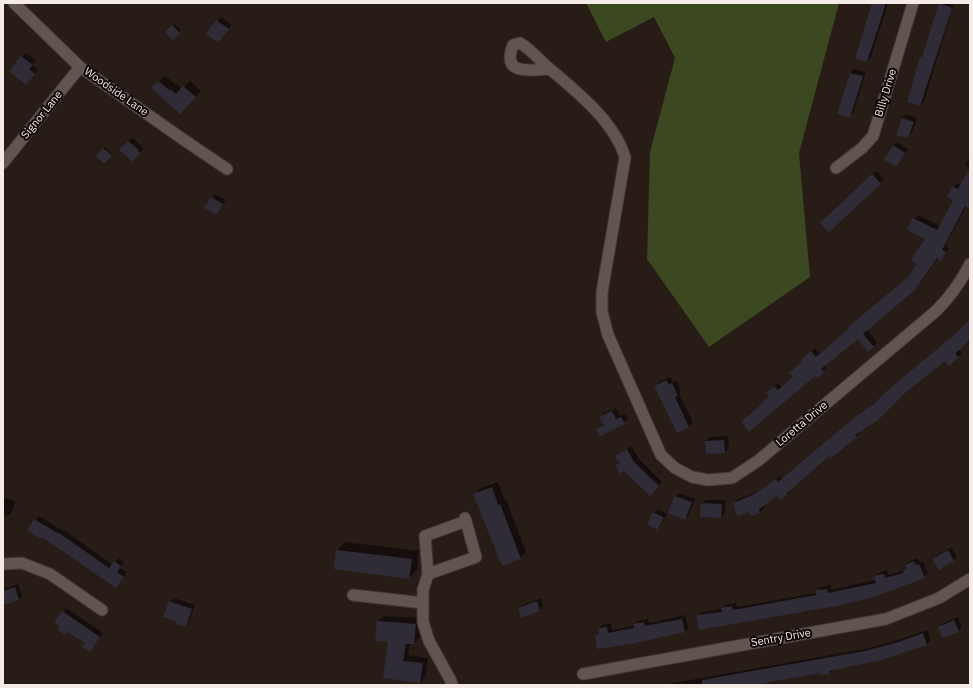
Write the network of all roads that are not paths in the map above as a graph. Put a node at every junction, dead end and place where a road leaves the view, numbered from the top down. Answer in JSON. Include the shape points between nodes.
{"nodes":[{"id":1,"x":14,"y":3,"type":"edge"},
{"id":2,"x":913,"y":3,"type":"edge"},
{"id":3,"x":80,"y":67,"type":"junction"},
{"id":4,"x":550,"y":69,"type":"dead end"},
{"id":5,"x":3,"y":163,"type":"edge"},
{"id":6,"x":836,"y":168,"type":"dead end"},
{"id":7,"x":227,"y":169,"type":"dead end"},
{"id":8,"x":970,"y":264,"type":"edge"},
{"id":9,"x":3,"y":564,"type":"edge"},
{"id":10,"x":428,"y":574,"type":"junction"},
{"id":11,"x":970,"y":579,"type":"edge"},
{"id":12,"x":353,"y":595,"type":"dead end"},
{"id":13,"x":423,"y":603,"type":"junction"},
{"id":14,"x":102,"y":610,"type":"dead end"},
{"id":15,"x":583,"y":674,"type":"dead end"},
{"id":16,"x":452,"y":685,"type":"edge"}],
"edges":[{"from":1,"to":3,"type":"street","name":"Woodside Lane"},
{"from":2,"to":6,"type":"street","name":"Billy Drive","via":[[873,136]]},
{"from":3,"to":5,"type":"street","name":"Signor Lane"},
{"from":3,"to":7,"type":"street","name":"Woodside Lane"},
{"from":4,"to":8,"type":"street","name":"Loretta Drive","via":[[594,108],[623,153],[601,300],[602,312],[608,335],[660,455],[675,468],[692,477],[708,480],[732,478],[759,460],[936,311],[962,280]]},
{"from":9,"to":14,"type":"street","via":[[22,563],[40,569]]},
{"from":10,"to":10,"type":"street","via":[[476,557],[465,520],[425,536]]},
{"from":10,"to":13,"type":"street","via":[[422,590]]},
{"from":11,"to":15,"type":"street","name":"Sentry Drive","via":[[939,598],[886,619]]},
{"from":12,"to":13,"type":"street"},
{"from":13,"to":16,"type":"street","via":[[423,622],[429,641]]}]}
